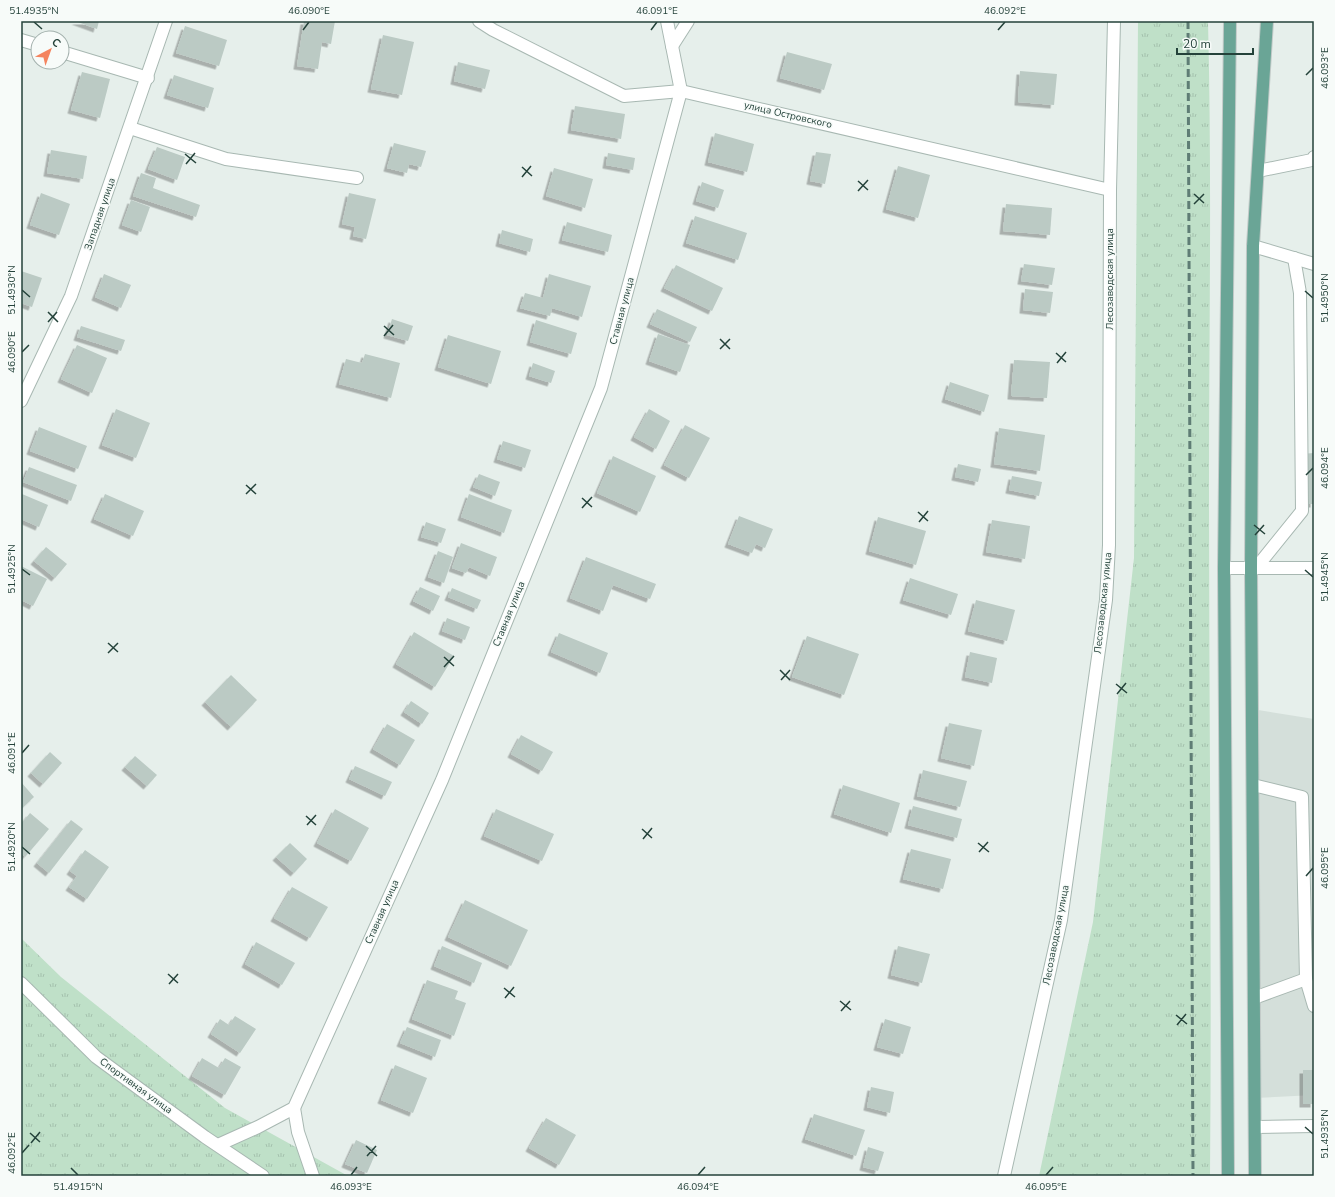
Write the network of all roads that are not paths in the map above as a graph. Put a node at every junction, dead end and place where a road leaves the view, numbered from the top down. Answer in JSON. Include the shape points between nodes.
{"nodes":[{"id":1,"x":166,"y":21,"type":"edge"},
{"id":2,"x":479,"y":21,"type":"edge"},
{"id":3,"x":667,"y":21,"type":"edge"},
{"id":4,"x":688,"y":21,"type":"edge"},
{"id":5,"x":1114,"y":21,"type":"edge"},
{"id":6,"x":1230,"y":21,"type":"edge"},
{"id":7,"x":1267,"y":21,"type":"edge"},
{"id":8,"x":672,"y":46,"type":"junction"},
{"id":9,"x":70,"y":54,"type":"edge"},
{"id":10,"x":148,"y":78,"type":"junction"},
{"id":11,"x":681,"y":91,"type":"junction"},
{"id":12,"x":130,"y":128,"type":"junction"},
{"id":13,"x":1314,"y":157,"type":"edge"},
{"id":14,"x":1258,"y":171,"type":"junction"},
{"id":15,"x":357,"y":178,"type":"dead end"},
{"id":16,"x":1110,"y":190,"type":"junction"},
{"id":17,"x":1253,"y":246,"type":"junction"},
{"id":18,"x":1294,"y":258,"type":"junction"},
{"id":19,"x":1314,"y":264,"type":"edge"},
{"id":20,"x":21,"y":401,"type":"edge"},
{"id":21,"x":1224,"y":568,"type":"junction"},
{"id":22,"x":1253,"y":568,"type":"junction"},
{"id":23,"x":1314,"y":568,"type":"edge"},
{"id":24,"x":1253,"y":785,"type":"junction"},
{"id":25,"x":1306,"y":979,"type":"junction"},
{"id":26,"x":23,"y":986,"type":"edge"},
{"id":27,"x":1254,"y":998,"type":"junction"},
{"id":28,"x":1314,"y":1006,"type":"edge"},
{"id":29,"x":294,"y":1108,"type":"junction"},
{"id":30,"x":1314,"y":1126,"type":"edge"},
{"id":31,"x":1256,"y":1127,"type":"junction"},
{"id":32,"x":218,"y":1145,"type":"junction"},
{"id":33,"x":263,"y":1176,"type":"edge"},
{"id":34,"x":313,"y":1176,"type":"edge"},
{"id":35,"x":1004,"y":1176,"type":"edge"},
{"id":36,"x":1228,"y":1176,"type":"edge"},
{"id":37,"x":1255,"y":1176,"type":"edge"}],
"edges":[{"from":1,"to":10,"type":"street","name":"Западная улица"},
{"from":2,"to":11,"type":"street","name":"улица Островского","via":[[624,96]]},
{"from":3,"to":8,"type":"street","name":"Ставная улица"},
{"from":4,"to":8,"type":"street"},
{"from":5,"to":16,"type":"street","name":"Лесозаводская улица"},
{"from":6,"to":21,"type":"main road"},
{"from":7,"to":14,"type":"main road"},
{"from":8,"to":11,"type":"street","name":"Ставная улица"},
{"from":9,"to":10,"type":"street"},
{"from":10,"to":12,"type":"street","name":"Западная улица"},
{"from":11,"to":16,"type":"street","name":"улица Островского"},
{"from":11,"to":29,"type":"street","name":"Ставная улица","via":[[601,388],[442,780]]},
{"from":12,"to":15,"type":"street","via":[[226,159]]},
{"from":12,"to":20,"type":"street","name":"Западная улица","via":[[71,296]]},
{"from":13,"to":14,"type":"street","via":[[1312,160]]},
{"from":14,"to":17,"type":"main road"},
{"from":16,"to":35,"type":"street","name":"Лесозаводская улица","via":[[1109,545],[1106,600],[1061,920]]},
{"from":17,"to":18,"type":"street"},
{"from":17,"to":22,"type":"main road"},
{"from":18,"to":19,"type":"street"},
{"from":18,"to":22,"type":"street","via":[[1300,293],[1302,511]]},
{"from":21,"to":22,"type":"street"},
{"from":21,"to":36,"type":"main road"},
{"from":22,"to":23,"type":"street"},
{"from":22,"to":24,"type":"main road"},
{"from":24,"to":25,"type":"street","via":[[1302,797]]},
{"from":24,"to":27,"type":"main road"},
{"from":25,"to":27,"type":"street"},
{"from":25,"to":28,"type":"street"},
{"from":26,"to":32,"type":"street","name":"Спортивная улица","via":[[96,1057]]},
{"from":27,"to":31,"type":"main road"},
{"from":29,"to":32,"type":"street"},
{"from":29,"to":34,"type":"street","via":[[298,1132]]},
{"from":30,"to":31,"type":"street"},
{"from":31,"to":37,"type":"main road"},
{"from":32,"to":33,"type":"street","name":"Спортивная улица"}]}
